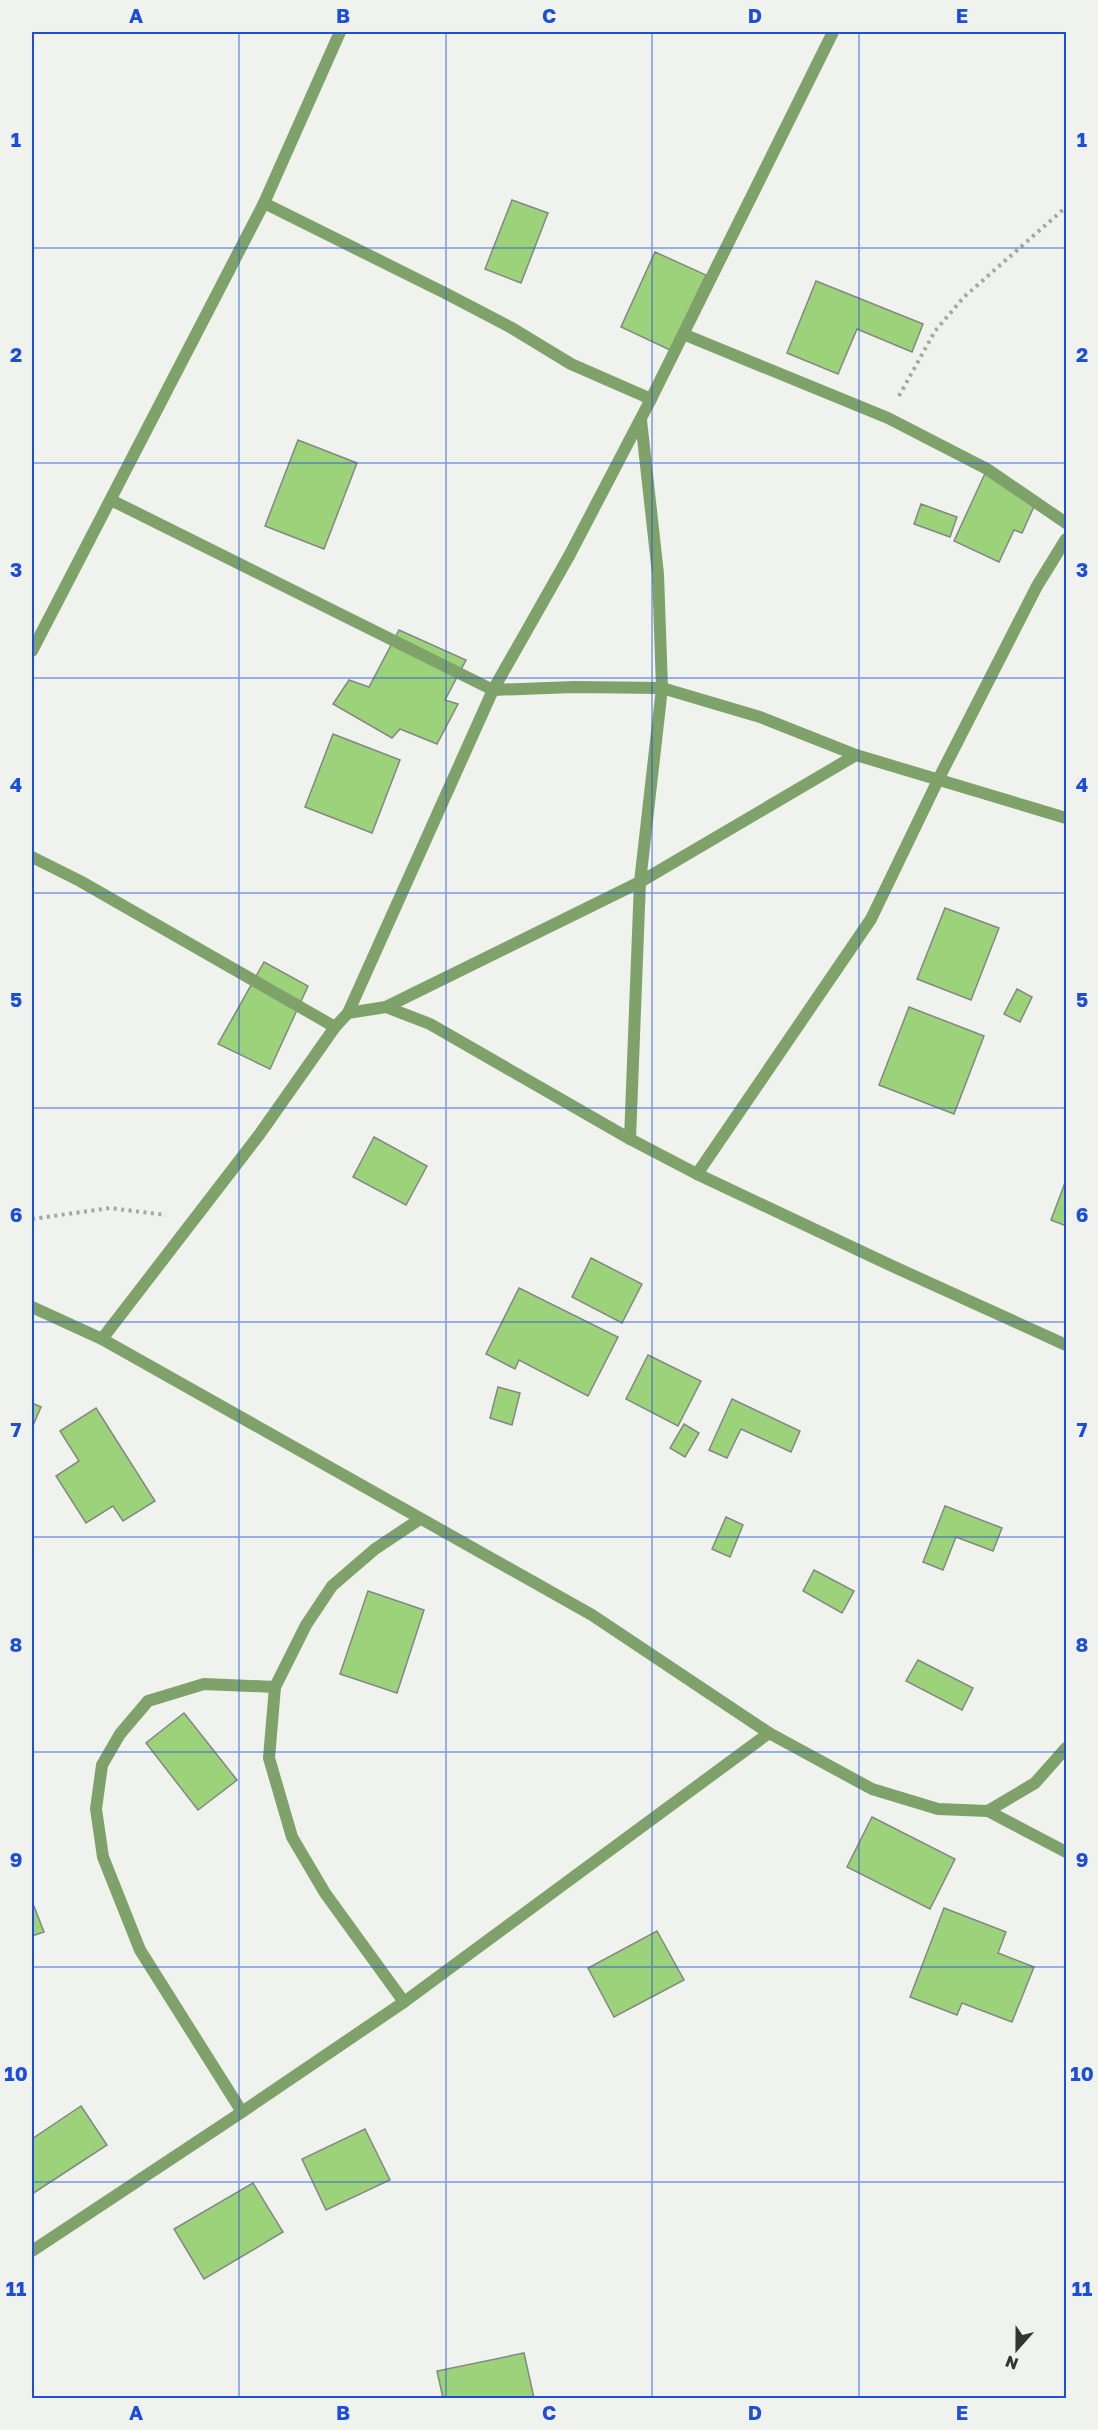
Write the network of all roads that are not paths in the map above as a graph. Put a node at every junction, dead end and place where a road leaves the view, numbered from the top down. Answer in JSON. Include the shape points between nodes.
{"nodes":[{"id":1,"x":340,"y":32,"type":"edge"},
{"id":2,"x":833,"y":32,"type":"edge"},
{"id":3,"x":264,"y":203,"type":"junction"},
{"id":4,"x":683,"y":334,"type":"junction"},
{"id":5,"x":651,"y":399,"type":"junction"},
{"id":6,"x":640,"y":419,"type":"junction"},
{"id":7,"x":111,"y":500,"type":"junction"},
{"id":8,"x":1066,"y":523,"type":"edge"},
{"id":9,"x":1066,"y":538,"type":"edge"},
{"id":10,"x":32,"y":651,"type":"edge"},
{"id":11,"x":662,"y":688,"type":"junction"},
{"id":12,"x":493,"y":690,"type":"junction"},
{"id":13,"x":856,"y":755,"type":"junction"},
{"id":14,"x":939,"y":778,"type":"junction"},
{"id":15,"x":1066,"y":818,"type":"edge"},
{"id":16,"x":32,"y":857,"type":"edge"},
{"id":17,"x":640,"y":882,"type":"junction"},
{"id":18,"x":386,"y":1007,"type":"junction"},
{"id":19,"x":348,"y":1013,"type":"junction"},
{"id":20,"x":334,"y":1027,"type":"junction"},
{"id":21,"x":630,"y":1139,"type":"junction"},
{"id":22,"x":697,"y":1174,"type":"junction"},
{"id":23,"x":32,"y":1307,"type":"edge"},
{"id":24,"x":102,"y":1339,"type":"junction"},
{"id":25,"x":1066,"y":1345,"type":"edge"},
{"id":26,"x":420,"y":1519,"type":"junction"},
{"id":27,"x":275,"y":1687,"type":"junction"},
{"id":28,"x":769,"y":1733,"type":"junction"},
{"id":29,"x":1066,"y":1748,"type":"edge"},
{"id":30,"x":988,"y":1811,"type":"junction"},
{"id":31,"x":1066,"y":1852,"type":"edge"},
{"id":32,"x":404,"y":2002,"type":"junction"},
{"id":33,"x":242,"y":2112,"type":"junction"},
{"id":34,"x":32,"y":2251,"type":"edge"}],
"edges":[{"from":1,"to":3,"type":"street"},
{"from":2,"to":4,"type":"street"},
{"from":3,"to":5,"type":"street","via":[[455,298],[571,364]]},
{"from":3,"to":7,"type":"street"},
{"from":4,"to":5,"type":"street"},
{"from":4,"to":8,"type":"street","via":[[888,418],[987,469]]},
{"from":5,"to":6,"type":"street"},
{"from":6,"to":11,"type":"street","via":[[658,574]]},
{"from":6,"to":12,"type":"street"},
{"from":7,"to":10,"type":"street"},
{"from":7,"to":12,"type":"street"},
{"from":9,"to":14,"type":"street","via":[[1037,586]]},
{"from":11,"to":12,"type":"street"},
{"from":11,"to":13,"type":"street","via":[[760,717]]},
{"from":11,"to":17,"type":"street"},
{"from":12,"to":19,"type":"street"},
{"from":13,"to":14,"type":"street"},
{"from":13,"to":17,"type":"street"},
{"from":14,"to":15,"type":"street"},
{"from":14,"to":22,"type":"street","via":[[872,919]]},
{"from":16,"to":20,"type":"street"},
{"from":17,"to":18,"type":"street"},
{"from":17,"to":21,"type":"street"},
{"from":18,"to":19,"type":"street"},
{"from":18,"to":21,"type":"street","via":[[430,1024]]},
{"from":19,"to":20,"type":"street"},
{"from":20,"to":24,"type":"street","via":[[259,1135]]},
{"from":21,"to":22,"type":"street"},
{"from":22,"to":25,"type":"street"},
{"from":23,"to":24,"type":"street"},
{"from":24,"to":26,"type":"street"},
{"from":26,"to":27,"type":"street","via":[[375,1549],[332,1586],[306,1625]]},
{"from":26,"to":28,"type":"street","via":[[592,1615]]},
{"from":27,"to":32,"type":"street","via":[[269,1758],[292,1837],[326,1893]]},
{"from":27,"to":33,"type":"street","via":[[204,1684],[147,1701],[120,1734],[102,1765],[96,1809],[103,1857],[141,1950]]},
{"from":28,"to":30,"type":"street","via":[[872,1789],[938,1809]]},
{"from":28,"to":32,"type":"street"},
{"from":29,"to":30,"type":"street","via":[[1035,1782]]},
{"from":30,"to":31,"type":"street"},
{"from":32,"to":33,"type":"street"},
{"from":33,"to":34,"type":"street"}]}
